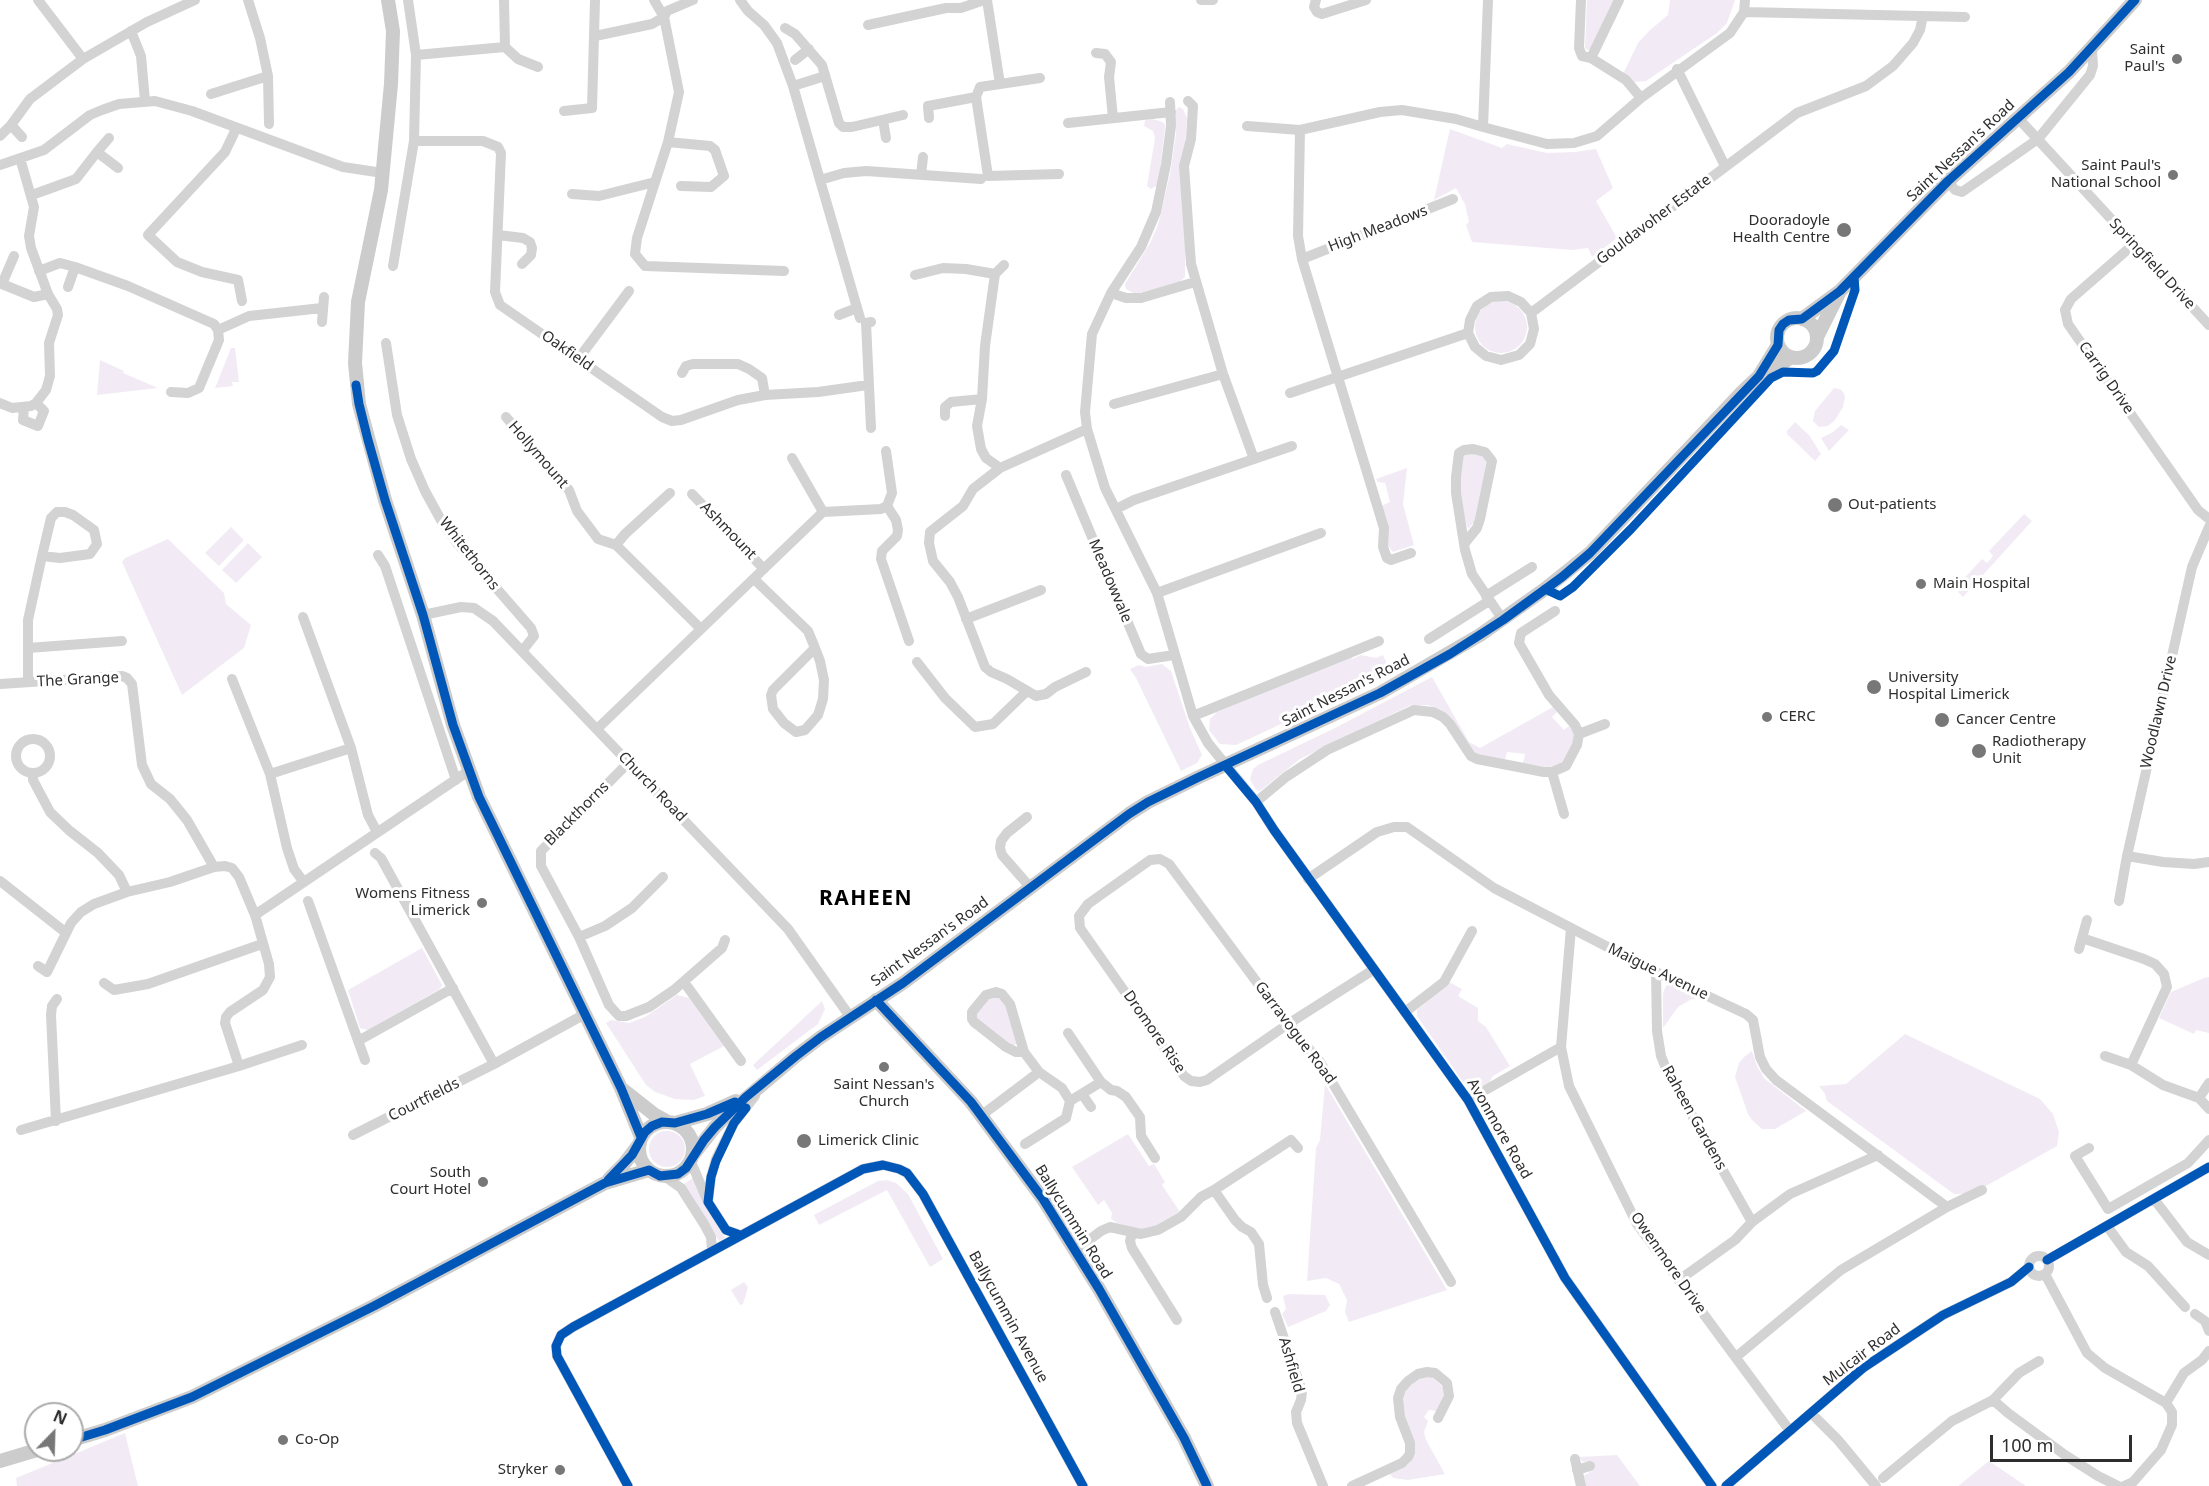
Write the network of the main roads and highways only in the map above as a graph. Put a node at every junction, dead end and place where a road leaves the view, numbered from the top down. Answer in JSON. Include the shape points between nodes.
{"nodes":[{"id":1,"x":388,"y":0,"type":"edge"},
{"id":2,"x":2135,"y":0,"type":"edge"},
{"id":3,"x":1840,"y":291,"type":"junction"},
{"id":4,"x":1802,"y":318,"type":"junction"},
{"id":5,"x":1817,"y":337,"type":"junction"},
{"id":6,"x":1779,"y":345,"type":"junction"},
{"id":7,"x":1791,"y":357,"type":"junction"},
{"id":8,"x":1759,"y":376,"type":"junction"},
{"id":9,"x":876,"y":1000,"type":"junction"},
{"id":10,"x":621,"y":1088,"type":"junction"},
{"id":11,"x":746,"y":1097,"type":"junction"},
{"id":12,"x":672,"y":1122,"type":"junction"},
{"id":13,"x":641,"y":1140,"type":"junction"},
{"id":14,"x":692,"y":1158,"type":"junction"},
{"id":15,"x":649,"y":1170,"type":"junction"},
{"id":16,"x":605,"y":1183,"type":"junction"},
{"id":17,"x":84,"y":1436,"type":"edge"},
{"id":18,"x":24,"y":1454,"type":"edge"},
{"id":19,"x":0,"y":1461,"type":"edge"},
{"id":20,"x":1208,"y":1486,"type":"edge"}],
"edges":[{"from":1,"to":10,"type":"main road","via":[[393,31],[383,173],[358,302],[355,363],[359,404],[453,726],[479,797]]},
{"from":2,"to":3,"type":"main road","name":"Saint Nessan's Road","via":[[2092,49],[1948,181]]},
{"from":3,"to":4,"type":"main road","name":"Saint Nessan's Road"},
{"from":3,"to":5,"type":"main road","name":"Saint Nessan's Road"},
{"from":4,"to":5,"type":"main road","via":[[1812,324]]},
{"from":4,"to":6,"type":"main road","via":[[1783,324]]},
{"from":5,"to":7,"type":"main road","via":[[1810,353]]},
{"from":6,"to":7,"type":"main road"},
{"from":6,"to":8,"type":"main road","name":"Saint Nessan's Road"},
{"from":7,"to":8,"type":"main road","name":"Saint Nessan's Road"},
{"from":8,"to":9,"type":"main road","name":"Saint Nessan's Road","via":[[1590,553],[1503,620],[1380,693],[1148,802]]},
{"from":9,"to":11,"type":"main road","name":"Saint Nessan's Road","via":[[821,1036]]},
{"from":9,"to":20,"type":"main road","name":"Ballycummin Road","via":[[982,1114],[1043,1199],[1076,1250]]},
{"from":10,"to":12,"type":"main road"},
{"from":10,"to":13,"type":"main road"},
{"from":11,"to":12,"type":"main road","via":[[707,1114]]},
{"from":11,"to":14,"type":"main road","via":[[715,1127]]},
{"from":12,"to":13,"type":"main road","via":[[652,1126]]},
{"from":12,"to":14,"type":"main road","via":[[692,1138]]},
{"from":13,"to":15,"type":"main road","via":[[640,1156]]},
{"from":13,"to":16,"type":"main road"},
{"from":14,"to":15,"type":"main road","via":[[678,1174],[664,1176]]},
{"from":15,"to":16,"type":"main road"},
{"from":16,"to":17,"type":"main road","via":[[384,1301],[192,1397]]},
{"from":18,"to":19,"type":"main road"}]}
